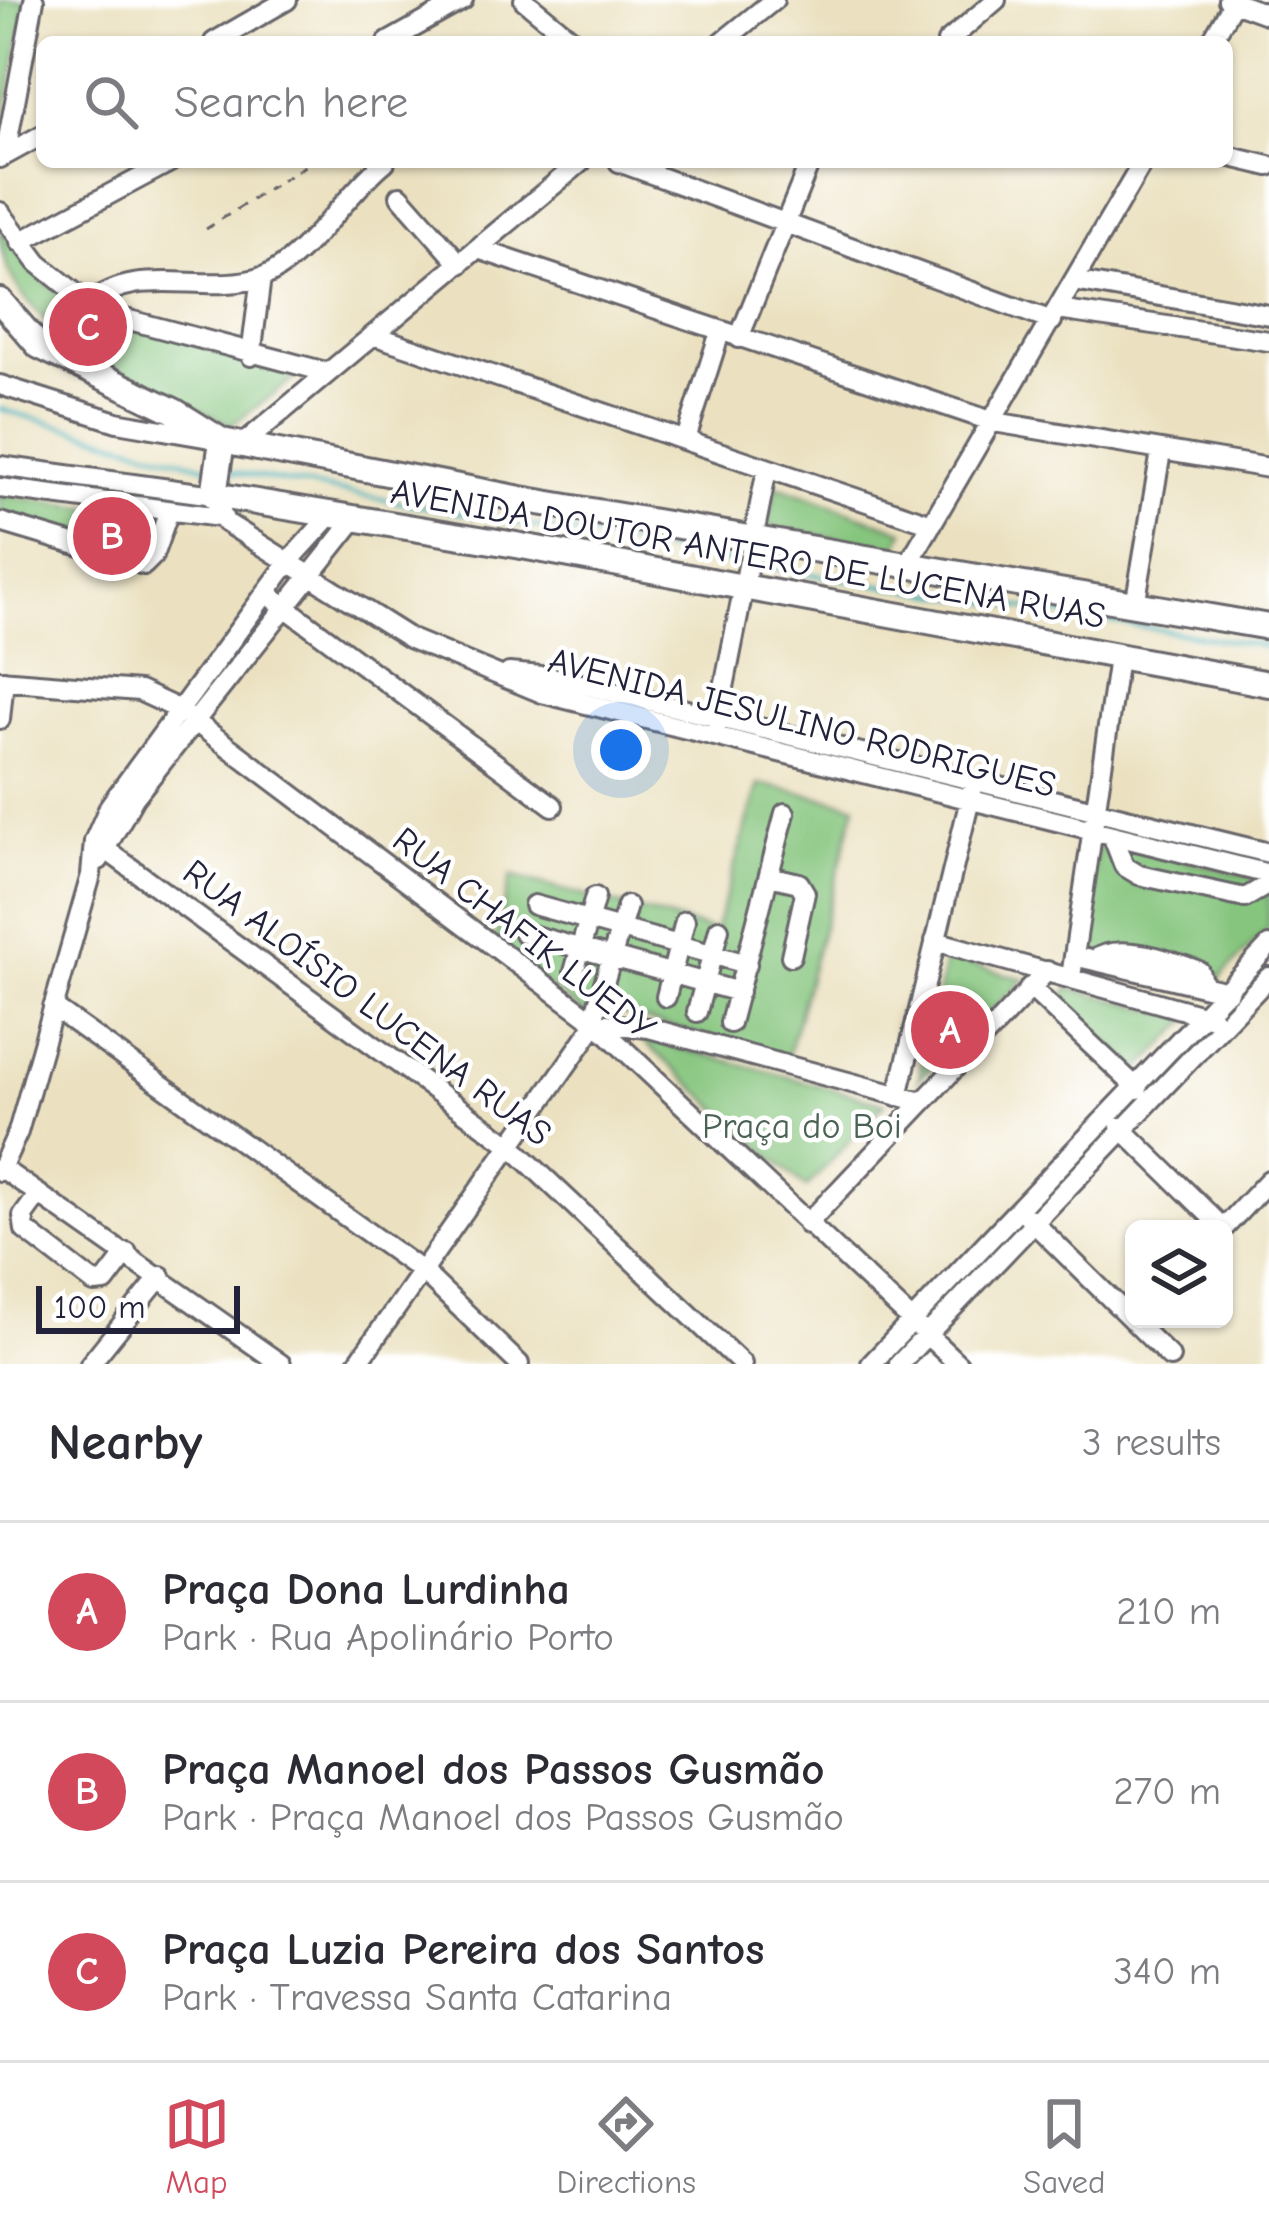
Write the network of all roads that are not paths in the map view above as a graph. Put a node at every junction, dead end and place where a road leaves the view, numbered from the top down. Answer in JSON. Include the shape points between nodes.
{"nodes":[{"id":1,"x":34,"y":0,"type":"edge"},
{"id":2,"x":464,"y":0,"type":"edge"},
{"id":3,"x":524,"y":0,"type":"edge"},
{"id":4,"x":774,"y":0,"type":"edge"},
{"id":5,"x":996,"y":0,"type":"edge"},
{"id":6,"x":277,"y":2,"type":"edge"},
{"id":7,"x":1232,"y":2,"type":"edge"},
{"id":8,"x":1269,"y":15,"type":"edge"},
{"id":9,"x":223,"y":36,"type":"edge"},
{"id":10,"x":399,"y":36,"type":"edge"},
{"id":11,"x":568,"y":36,"type":"edge"},
{"id":12,"x":729,"y":36,"type":"edge"},
{"id":13,"x":953,"y":36,"type":"edge"},
{"id":14,"x":1214,"y":36,"type":"edge"},
{"id":15,"x":36,"y":138,"type":"edge"},
{"id":16,"x":2,"y":156,"type":"edge"},
{"id":17,"x":1233,"y":157,"type":"edge"},
{"id":18,"x":1269,"y":166,"type":"edge"},
{"id":19,"x":159,"y":168,"type":"edge"},
{"id":20,"x":379,"y":168,"type":"edge"},
{"id":21,"x":574,"y":168,"type":"edge"},
{"id":22,"x":635,"y":168,"type":"edge"},
{"id":23,"x":807,"y":168,"type":"edge"},
{"id":24,"x":1140,"y":168,"type":"edge"},
{"id":25,"x":400,"y":196,"type":"dead end"},
{"id":26,"x":0,"y":212,"type":"edge"},
{"id":27,"x":783,"y":223,"type":"junction"},
{"id":28,"x":20,"y":242,"type":"junction"},
{"id":29,"x":478,"y":248,"type":"junction"},
{"id":30,"x":460,"y":264,"type":"junction"},
{"id":31,"x":261,"y":278,"type":"junction"},
{"id":32,"x":1074,"y":281,"type":"junction"},
{"id":33,"x":0,"y":301,"type":"edge"},
{"id":34,"x":89,"y":305,"type":"junction"},
{"id":35,"x":1055,"y":315,"type":"junction"},
{"id":36,"x":1269,"y":315,"type":"edge"},
{"id":37,"x":730,"y":335,"type":"junction"},
{"id":38,"x":376,"y":336,"type":"junction"},
{"id":39,"x":1269,"y":341,"type":"edge"},
{"id":40,"x":251,"y":356,"type":"junction"},
{"id":41,"x":326,"y":372,"type":"junction"},
{"id":42,"x":0,"y":385,"type":"edge"},
{"id":43,"x":994,"y":422,"type":"junction"},
{"id":44,"x":686,"y":439,"type":"junction"},
{"id":45,"x":227,"y":441,"type":"junction"},
{"id":46,"x":1161,"y":452,"type":"junction"},
{"id":47,"x":0,"y":466,"type":"edge"},
{"id":48,"x":1269,"y":468,"type":"edge"},
{"id":49,"x":767,"y":469,"type":"junction"},
{"id":50,"x":0,"y":488,"type":"edge"},
{"id":51,"x":217,"y":506,"type":"junction"},
{"id":52,"x":170,"y":511,"type":"junction"},
{"id":53,"x":343,"y":517,"type":"junction"},
{"id":54,"x":0,"y":522,"type":"edge"},
{"id":55,"x":932,"y":524,"type":"junction"},
{"id":56,"x":754,"y":541,"type":"junction"},
{"id":57,"x":290,"y":560,"type":"junction"},
{"id":58,"x":908,"y":566,"type":"junction"},
{"id":59,"x":308,"y":574,"type":"junction"},
{"id":60,"x":744,"y":589,"type":"junction"},
{"id":61,"x":274,"y":598,"type":"junction"},
{"id":62,"x":1136,"y":605,"type":"junction"},
{"id":63,"x":1269,"y":627,"type":"edge"},
{"id":64,"x":1118,"y":658,"type":"junction"},
{"id":65,"x":2,"y":680,"type":"edge"},
{"id":66,"x":1269,"y":684,"type":"edge"},
{"id":67,"x":185,"y":715,"type":"junction"},
{"id":68,"x":0,"y":719,"type":"edge"},
{"id":69,"x":716,"y":729,"type":"junction"},
{"id":70,"x":972,"y":791,"type":"junction"},
{"id":71,"x":553,"y":806,"type":"dead end"},
{"id":72,"x":1096,"y":810,"type":"junction"},
{"id":73,"x":785,"y":812,"type":"dead end"},
{"id":74,"x":1102,"y":833,"type":"junction"},
{"id":75,"x":100,"y":845,"type":"junction"},
{"id":76,"x":1269,"y":853,"type":"edge"},
{"id":77,"x":1269,"y":874,"type":"edge"},
{"id":78,"x":769,"y":876,"type":"junction"},
{"id":79,"x":1269,"y":884,"type":"edge"},
{"id":80,"x":595,"y":897,"type":"dead end"},
{"id":81,"x":534,"y":905,"type":"dead end"},
{"id":82,"x":627,"y":906,"type":"dead end"},
{"id":83,"x":588,"y":920,"type":"junction"},
{"id":84,"x":685,"y":921,"type":"dead end"},
{"id":85,"x":621,"y":929,"type":"junction"},
{"id":86,"x":719,"y":929,"type":"dead end"},
{"id":87,"x":524,"y":934,"type":"dead end"},
{"id":88,"x":935,"y":941,"type":"junction"},
{"id":89,"x":679,"y":945,"type":"junction"},
{"id":90,"x":1269,"y":946,"type":"edge"},
{"id":91,"x":580,"y":949,"type":"junction"},
{"id":92,"x":712,"y":954,"type":"junction"},
{"id":93,"x":791,"y":956,"type":"dead end"},
{"id":94,"x":612,"y":957,"type":"junction"},
{"id":95,"x":1084,"y":958,"type":"junction"},
{"id":96,"x":746,"y":964,"type":"junction"},
{"id":97,"x":1046,"y":970,"type":"junction"},
{"id":98,"x":574,"y":972,"type":"dead end"},
{"id":99,"x":672,"y":974,"type":"junction"},
{"id":100,"x":1070,"y":977,"type":"junction"},
{"id":101,"x":1269,"y":977,"type":"edge"},
{"id":102,"x":705,"y":982,"type":"junction"},
{"id":103,"x":1030,"y":987,"type":"junction"},
{"id":104,"x":739,"y":992,"type":"junction"},
{"id":105,"x":1228,"y":992,"type":"junction"},
{"id":106,"x":666,"y":997,"type":"dead end"},
{"id":107,"x":53,"y":1007,"type":"junction"},
{"id":108,"x":698,"y":1012,"type":"dead end"},
{"id":109,"x":1208,"y":1013,"type":"junction"},
{"id":110,"x":595,"y":1022,"type":"junction"},
{"id":111,"x":730,"y":1023,"type":"dead end"},
{"id":112,"x":1224,"y":1028,"type":"junction"},
{"id":113,"x":1138,"y":1089,"type":"junction"},
{"id":114,"x":898,"y":1096,"type":"junction"},
{"id":115,"x":922,"y":1102,"type":"junction"},
{"id":116,"x":1110,"y":1117,"type":"junction"},
{"id":117,"x":1126,"y":1132,"type":"junction"},
{"id":118,"x":510,"y":1145,"type":"junction"},
{"id":119,"x":1,"y":1169,"type":"edge"},
{"id":120,"x":1269,"y":1180,"type":"edge"},
{"id":121,"x":39,"y":1194,"type":"junction"},
{"id":122,"x":1029,"y":1217,"type":"junction"},
{"id":123,"x":1214,"y":1220,"type":"edge"},
{"id":124,"x":1231,"y":1220,"type":"edge"},
{"id":125,"x":807,"y":1224,"type":"junction"},
{"id":126,"x":127,"y":1253,"type":"junction"},
{"id":127,"x":423,"y":1272,"type":"junction"},
{"id":128,"x":160,"y":1276,"type":"junction"},
{"id":129,"x":1125,"y":1309,"type":"edge"},
{"id":130,"x":920,"y":1327,"type":"junction"},
{"id":131,"x":1143,"y":1328,"type":"edge"},
{"id":132,"x":1170,"y":1357,"type":"dead end"},
{"id":133,"x":90,"y":1364,"type":"edge"},
{"id":134,"x":280,"y":1364,"type":"edge"},
{"id":135,"x":357,"y":1364,"type":"edge"},
{"id":136,"x":519,"y":1364,"type":"edge"},
{"id":137,"x":742,"y":1364,"type":"edge"},
{"id":138,"x":871,"y":1364,"type":"edge"},
{"id":139,"x":898,"y":1364,"type":"edge"},
{"id":140,"x":958,"y":1364,"type":"edge"}],
"edges":[{"from":1,"to":16,"type":"street"},
{"from":2,"to":10,"type":"street"},
{"from":3,"to":11,"type":"street"},
{"from":4,"to":12,"type":"street"},
{"from":5,"to":13,"type":"street"},
{"from":6,"to":9,"type":"street"},
{"from":7,"to":8,"type":"street"},
{"from":7,"to":14,"type":"street"},
{"from":15,"to":16,"type":"street"},
{"from":17,"to":18,"type":"street"},
{"from":19,"to":28,"type":"street"},
{"from":20,"to":31,"type":"street"},
{"from":21,"to":29,"type":"street"},
{"from":22,"to":27,"type":"street"},
{"from":23,"to":27,"type":"street"},
{"from":24,"to":32,"type":"street"},
{"from":25,"to":30,"type":"street"},
{"from":26,"to":28,"type":"street"},
{"from":27,"to":35,"type":"street"},
{"from":27,"to":37,"type":"street"},
{"from":28,"to":34,"type":"street"},
{"from":29,"to":30,"type":"street"},
{"from":29,"to":37,"type":"street"},
{"from":30,"to":38,"type":"street"},
{"from":31,"to":34,"type":"street","via":[[126,286]]},
{"from":31,"to":40,"type":"street"},
{"from":32,"to":35,"type":"street"},
{"from":32,"to":36,"type":"street"},
{"from":33,"to":45,"type":"main road","via":[[50,353]]},
{"from":34,"to":40,"type":"street"},
{"from":35,"to":39,"type":"street"},
{"from":35,"to":43,"type":"street"},
{"from":37,"to":43,"type":"street"},
{"from":37,"to":44,"type":"street"},
{"from":38,"to":41,"type":"street"},
{"from":38,"to":44,"type":"street"},
{"from":40,"to":41,"type":"street"},
{"from":41,"to":45,"type":"street"},
{"from":42,"to":45,"type":"street","via":[[117,422]]},
{"from":43,"to":46,"type":"street"},
{"from":43,"to":55,"type":"street"},
{"from":44,"to":49,"type":"street"},
{"from":45,"to":51,"type":"main road"},
{"from":45,"to":56,"type":"main road","name":"AVENIDA DOUTOR ANTERO DE LUCENA RUAS"},
{"from":46,"to":48,"type":"street"},
{"from":46,"to":62,"type":"street"},
{"from":47,"to":51,"type":"street"},
{"from":49,"to":55,"type":"street"},
{"from":49,"to":56,"type":"street"},
{"from":50,"to":52,"type":"street"},
{"from":51,"to":52,"type":"street"},
{"from":51,"to":53,"type":"main road","name":"AVENIDA DOUTOR ANTERO DE LUCENA RUAS"},
{"from":51,"to":57,"type":"street","name":"AVENIDA JESULINO RODRIGUES"},
{"from":52,"to":54,"type":"street","via":[[144,565]]},
{"from":53,"to":57,"type":"street"},
{"from":53,"to":59,"type":"street"},
{"from":53,"to":60,"type":"main road","name":"AVENIDA DOUTOR ANTERO DE LUCENA RUAS"},
{"from":55,"to":58,"type":"street"},
{"from":56,"to":58,"type":"main road","name":"AVENIDA DOUTOR ANTERO DE LUCENA RUAS"},
{"from":56,"to":60,"type":"street"},
{"from":57,"to":59,"type":"street","name":"AVENIDA JESULINO RODRIGUES"},
{"from":57,"to":61,"type":"street"},
{"from":58,"to":62,"type":"main road","name":"AVENIDA DOUTOR ANTERO DE LUCENA RUAS"},
{"from":59,"to":61,"type":"street"},
{"from":59,"to":69,"type":"street","name":"AVENIDA JESULINO RODRIGUES","via":[[411,639],[498,673],[552,677]]},
{"from":60,"to":64,"type":"main road","name":"AVENIDA DOUTOR ANTERO DE LUCENA RUAS"},
{"from":60,"to":69,"type":"street"},
{"from":61,"to":67,"type":"street"},
{"from":61,"to":71,"type":"street"},
{"from":62,"to":63,"type":"main road","name":"AVENIDA DOUTOR ANTERO DE LUCENA RUAS"},
{"from":64,"to":66,"type":"main road","name":"AVENIDA DOUTOR ANTERO DE LUCENA RUAS"},
{"from":64,"to":72,"type":"street"},
{"from":65,"to":67,"type":"street","name":"RUA CHAFIK LUEDY","via":[[139,691]]},
{"from":65,"to":68,"type":"street"},
{"from":67,"to":75,"type":"street"},
{"from":67,"to":110,"type":"street","name":"RUA CHAFIK LUEDY"},
{"from":69,"to":70,"type":"street","name":"AVENIDA JESULINO RODRIGUES"},
{"from":70,"to":72,"type":"street","name":"AVENIDA JESULINO RODRIGUES"},
{"from":70,"to":74,"type":"street","name":"AVENIDA JESULINO RODRIGUES"},
{"from":70,"to":88,"type":"street"},
{"from":72,"to":74,"type":"street"},
{"from":72,"to":76,"type":"street","name":"AVENIDA JESULINO RODRIGUES"},
{"from":73,"to":78,"type":"street"},
{"from":74,"to":77,"type":"street","name":"AVENIDA JESULINO RODRIGUES"},
{"from":74,"to":79,"type":"street","via":[[1139,874],[1245,898]]},
{"from":74,"to":95,"type":"street"},
{"from":75,"to":107,"type":"street"},
{"from":75,"to":118,"type":"street","name":"RUA ALOÍSIO LUCENA RUAS"},
{"from":78,"to":93,"type":"street","via":[[805,893]]},
{"from":78,"to":96,"type":"street"},
{"from":80,"to":83,"type":"street"},
{"from":81,"to":83,"type":"street"},
{"from":82,"to":85,"type":"street"},
{"from":83,"to":85,"type":"street"},
{"from":83,"to":91,"type":"street"},
{"from":84,"to":89,"type":"street"},
{"from":85,"to":89,"type":"street"},
{"from":85,"to":94,"type":"street"},
{"from":86,"to":92,"type":"street"},
{"from":87,"to":91,"type":"street"},
{"from":88,"to":97,"type":"street"},
{"from":88,"to":114,"type":"street"},
{"from":89,"to":92,"type":"street"},
{"from":89,"to":99,"type":"street"},
{"from":90,"to":105,"type":"street"},
{"from":91,"to":94,"type":"street"},
{"from":91,"to":98,"type":"street"},
{"from":92,"to":96,"type":"street"},
{"from":92,"to":102,"type":"street"},
{"from":94,"to":99,"type":"street"},
{"from":94,"to":110,"type":"street"},
{"from":95,"to":100,"type":"street"},
{"from":95,"to":105,"type":"street","via":[[1115,950],[1193,969],[1204,986]]},
{"from":96,"to":104,"type":"street"},
{"from":97,"to":100,"type":"street"},
{"from":97,"to":103,"type":"street"},
{"from":99,"to":102,"type":"street"},
{"from":99,"to":106,"type":"street"},
{"from":100,"to":109,"type":"street"},
{"from":101,"to":112,"type":"street"},
{"from":102,"to":104,"type":"street"},
{"from":102,"to":108,"type":"street"},
{"from":103,"to":113,"type":"street"},
{"from":103,"to":115,"type":"street"},
{"from":104,"to":111,"type":"street"},
{"from":105,"to":109,"type":"street"},
{"from":107,"to":119,"type":"street"},
{"from":107,"to":127,"type":"street"},
{"from":109,"to":112,"type":"street"},
{"from":109,"to":113,"type":"street"},
{"from":110,"to":114,"type":"street","via":[[649,1028]]},
{"from":110,"to":118,"type":"street"},
{"from":110,"to":125,"type":"street","name":"RUA CHAFIK LUEDY"},
{"from":112,"to":117,"type":"street"},
{"from":113,"to":116,"type":"street"},
{"from":114,"to":115,"type":"street"},
{"from":115,"to":125,"type":"street"},
{"from":116,"to":117,"type":"street"},
{"from":116,"to":122,"type":"street"},
{"from":117,"to":122,"type":"street"},
{"from":117,"to":123,"type":"street"},
{"from":118,"to":127,"type":"street"},
{"from":118,"to":137,"type":"street","name":"RUA ALOÍSIO LUCENA RUAS"},
{"from":119,"to":121,"type":"street"},
{"from":120,"to":124,"type":"street"},
{"from":121,"to":126,"type":"street"},
{"from":121,"to":126,"type":"street","via":[[23,1216],[25,1230],[94,1283],[105,1282]]},
{"from":122,"to":129,"type":"street"},
{"from":122,"to":130,"type":"street"},
{"from":125,"to":130,"type":"street","name":"RUA CHAFIK LUEDY"},
{"from":126,"to":128,"type":"street"},
{"from":127,"to":135,"type":"street"},
{"from":127,"to":136,"type":"street"},
{"from":128,"to":133,"type":"street"},
{"from":128,"to":134,"type":"street"},
{"from":130,"to":138,"type":"street"},
{"from":130,"to":139,"type":"street"},
{"from":130,"to":140,"type":"street","name":"RUA CHAFIK LUEDY"},
{"from":131,"to":132,"type":"street"}]}
